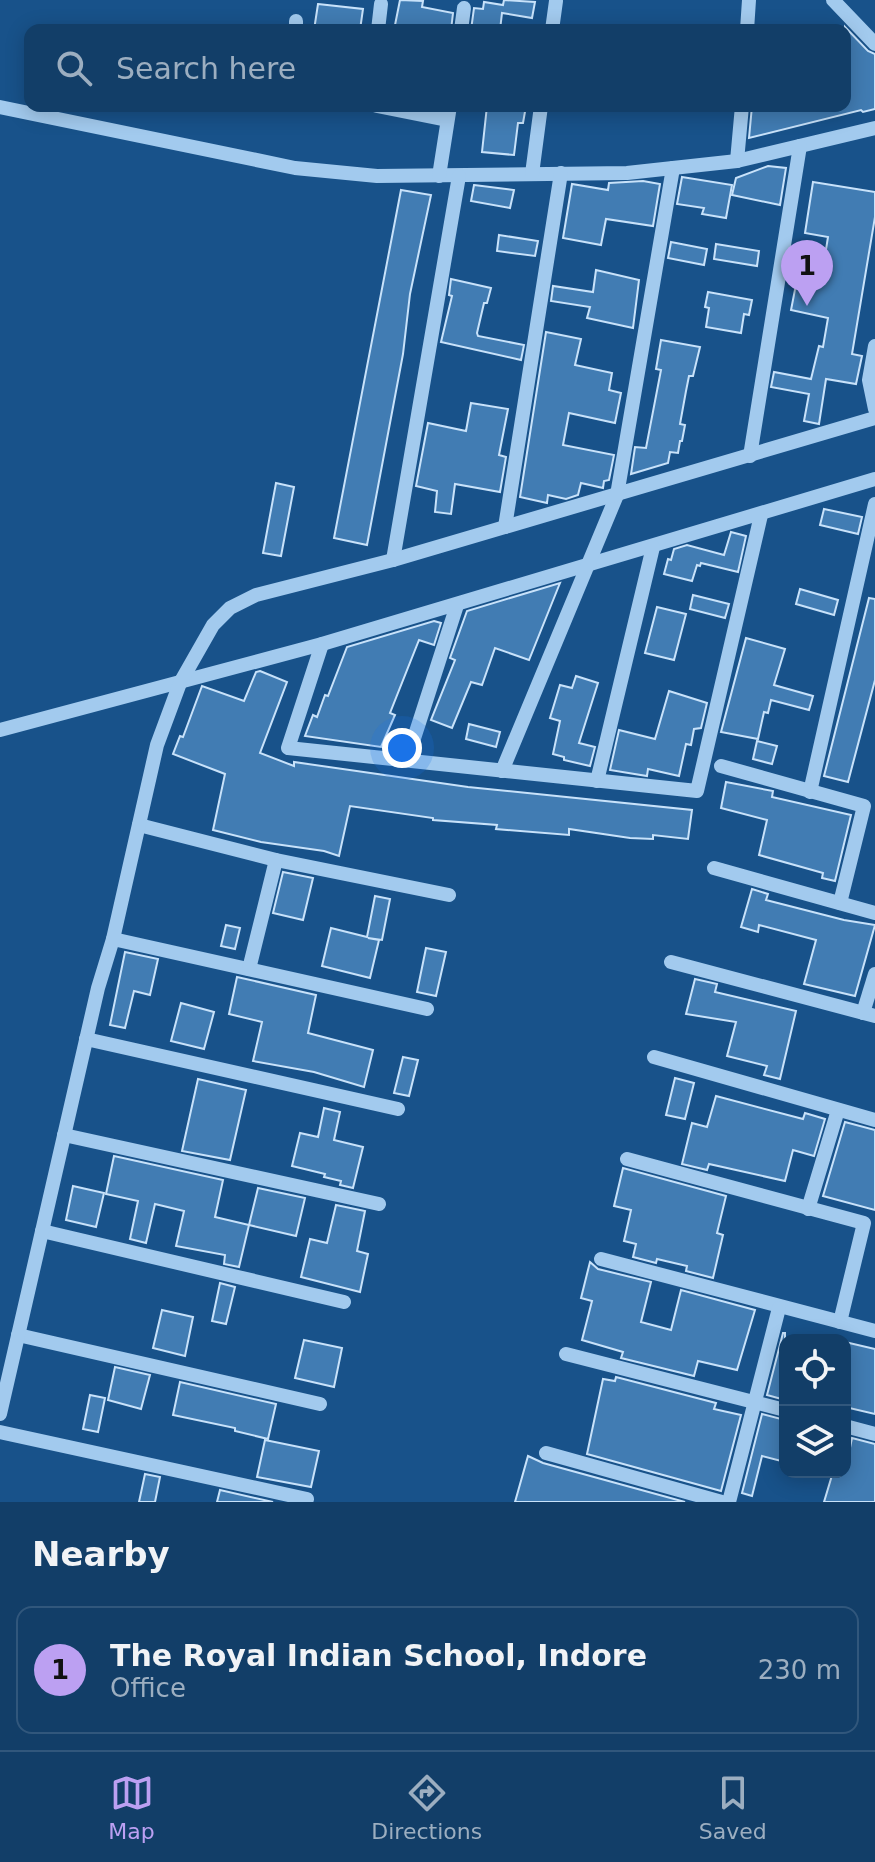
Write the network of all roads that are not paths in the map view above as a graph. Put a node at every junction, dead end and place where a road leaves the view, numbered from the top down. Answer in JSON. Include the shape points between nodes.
{"nodes":[{"id":1,"x":749,"y":0,"type":"edge"},
{"id":2,"x":833,"y":0,"type":"edge"},
{"id":3,"x":556,"y":1,"type":"edge"},
{"id":4,"x":381,"y":4,"type":"dead end"},
{"id":5,"x":464,"y":8,"type":"dead end"},
{"id":6,"x":379,"y":24,"type":"edge"},
{"id":7,"x":462,"y":24,"type":"edge"},
{"id":8,"x":553,"y":24,"type":"edge"},
{"id":9,"x":747,"y":24,"type":"edge"},
{"id":10,"x":875,"y":44,"type":"edge"},
{"id":11,"x":0,"y":107,"type":"edge"},
{"id":12,"x":24,"y":112,"type":"edge"},
{"id":13,"x":24,"y":112,"type":"edge"},
{"id":14,"x":540,"y":112,"type":"edge"},
{"id":15,"x":741,"y":112,"type":"edge"},
{"id":16,"x":448,"y":113,"type":"edge"},
{"id":17,"x":875,"y":128,"type":"edge"},
{"id":18,"x":800,"y":146,"type":"junction"},
{"id":19,"x":737,"y":161,"type":"junction"},
{"id":20,"x":673,"y":168,"type":"junction"},
{"id":21,"x":561,"y":173,"type":"junction"},
{"id":22,"x":532,"y":174,"type":"junction"},
{"id":23,"x":439,"y":176,"type":"junction"},
{"id":24,"x":459,"y":176,"type":"junction"},
{"id":25,"x":875,"y":346,"type":"edge"},
{"id":26,"x":875,"y":409,"type":"edge"},
{"id":27,"x":875,"y":418,"type":"edge"},
{"id":28,"x":750,"y":456,"type":"junction"},
{"id":29,"x":875,"y":479,"type":"edge"},
{"id":30,"x":617,"y":495,"type":"junction"},
{"id":31,"x":875,"y":504,"type":"edge"},
{"id":32,"x":761,"y":515,"type":"junction"},
{"id":33,"x":505,"y":527,"type":"junction"},
{"id":34,"x":653,"y":547,"type":"junction"},
{"id":35,"x":393,"y":560,"type":"junction"},
{"id":36,"x":585,"y":567,"type":"junction"},
{"id":37,"x":457,"y":605,"type":"junction"},
{"id":38,"x":322,"y":644,"type":"junction"},
{"id":39,"x":180,"y":683,"type":"junction"},
{"id":40,"x":0,"y":730,"type":"edge"},
{"id":41,"x":407,"y":760,"type":"junction"},
{"id":42,"x":721,"y":766,"type":"dead end"},
{"id":43,"x":502,"y":771,"type":"junction"},
{"id":44,"x":597,"y":781,"type":"junction"},
{"id":45,"x":810,"y":792,"type":"junction"},
{"id":46,"x":870,"y":808,"type":"edge"},
{"id":47,"x":139,"y":825,"type":"junction"},
{"id":48,"x":276,"y":860,"type":"junction"},
{"id":49,"x":714,"y":868,"type":"dead end"},
{"id":50,"x":449,"y":895,"type":"dead end"},
{"id":51,"x":840,"y":903,"type":"junction"},
{"id":52,"x":875,"y":913,"type":"edge"},
{"id":53,"x":113,"y":939,"type":"junction"},
{"id":54,"x":671,"y":962,"type":"dead end"},
{"id":55,"x":249,"y":969,"type":"junction"},
{"id":56,"x":875,"y":974,"type":"edge"},
{"id":57,"x":427,"y":1009,"type":"dead end"},
{"id":58,"x":869,"y":1014,"type":"edge"},
{"id":59,"x":86,"y":1039,"type":"junction"},
{"id":60,"x":654,"y":1057,"type":"dead end"},
{"id":61,"x":398,"y":1109,"type":"dead end"},
{"id":62,"x":838,"y":1110,"type":"junction"},
{"id":63,"x":875,"y":1120,"type":"edge"},
{"id":64,"x":64,"y":1135,"type":"junction"},
{"id":65,"x":627,"y":1159,"type":"dead end"},
{"id":66,"x":379,"y":1204,"type":"dead end"},
{"id":67,"x":808,"y":1209,"type":"junction"},
{"id":68,"x":870,"y":1224,"type":"edge"},
{"id":69,"x":42,"y":1231,"type":"junction"},
{"id":70,"x":601,"y":1259,"type":"dead end"},
{"id":71,"x":344,"y":1302,"type":"dead end"},
{"id":72,"x":779,"y":1308,"type":"junction"},
{"id":73,"x":840,"y":1322,"type":"junction"},
{"id":74,"x":875,"y":1331,"type":"edge"},
{"id":75,"x":18,"y":1335,"type":"junction"},
{"id":76,"x":566,"y":1354,"type":"dead end"},
{"id":77,"x":755,"y":1402,"type":"junction"},
{"id":78,"x":320,"y":1404,"type":"dead end"},
{"id":79,"x":779,"y":1408,"type":"edge"},
{"id":80,"x":0,"y":1414,"type":"edge"},
{"id":81,"x":851,"y":1428,"type":"edge"},
{"id":82,"x":0,"y":1432,"type":"edge"},
{"id":83,"x":875,"y":1434,"type":"edge"},
{"id":84,"x":546,"y":1453,"type":"dead end"},
{"id":85,"x":307,"y":1499,"type":"dead end"},
{"id":86,"x":722,"y":1502,"type":"edge"},
{"id":87,"x":729,"y":1502,"type":"edge"}],
"edges":[{"from":1,"to":9,"type":"street"},
{"from":2,"to":10,"type":"street"},
{"from":3,"to":8,"type":"street"},
{"from":4,"to":6,"type":"street"},
{"from":5,"to":7,"type":"street"},
{"from":11,"to":13,"type":"street"},
{"from":12,"to":23,"type":"street","via":[[295,168]]},
{"from":14,"to":22,"type":"street"},
{"from":15,"to":19,"type":"street"},
{"from":16,"to":23,"type":"street"},
{"from":17,"to":18,"type":"street"},
{"from":18,"to":19,"type":"street"},
{"from":18,"to":28,"type":"street"},
{"from":19,"to":20,"type":"street"},
{"from":20,"to":21,"type":"street"},
{"from":20,"to":30,"type":"street"},
{"from":21,"to":22,"type":"street"},
{"from":21,"to":33,"type":"street"},
{"from":22,"to":24,"type":"street"},
{"from":23,"to":24,"type":"street"},
{"from":24,"to":35,"type":"street"},
{"from":25,"to":26,"type":"street","via":[[869,380]]},
{"from":27,"to":28,"type":"street"},
{"from":28,"to":30,"type":"street"},
{"from":29,"to":32,"type":"street"},
{"from":30,"to":33,"type":"street"},
{"from":30,"to":36,"type":"street"},
{"from":31,"to":45,"type":"street"},
{"from":32,"to":34,"type":"street"},
{"from":32,"to":44,"type":"street","via":[[697,791]]},
{"from":33,"to":35,"type":"street"},
{"from":34,"to":36,"type":"street"},
{"from":34,"to":44,"type":"street"},
{"from":35,"to":39,"type":"street","via":[[256,595],[230,608],[213,625]]},
{"from":36,"to":37,"type":"street"},
{"from":36,"to":43,"type":"street"},
{"from":37,"to":38,"type":"street"},
{"from":37,"to":41,"type":"street"},
{"from":38,"to":39,"type":"street"},
{"from":38,"to":41,"type":"street","via":[[288,748]]},
{"from":39,"to":40,"type":"street"},
{"from":39,"to":47,"type":"street","via":[[157,745]]},
{"from":41,"to":43,"type":"street"},
{"from":42,"to":45,"type":"street"},
{"from":43,"to":44,"type":"street"},
{"from":45,"to":46,"type":"street"},
{"from":46,"to":51,"type":"street"},
{"from":47,"to":48,"type":"street"},
{"from":47,"to":53,"type":"street"},
{"from":48,"to":50,"type":"street"},
{"from":48,"to":55,"type":"street"},
{"from":49,"to":51,"type":"street"},
{"from":51,"to":52,"type":"street"},
{"from":53,"to":55,"type":"street"},
{"from":53,"to":59,"type":"street"},
{"from":54,"to":58,"type":"street"},
{"from":55,"to":57,"type":"street"},
{"from":56,"to":58,"type":"street"},
{"from":59,"to":61,"type":"street"},
{"from":59,"to":64,"type":"street"},
{"from":60,"to":62,"type":"street"},
{"from":62,"to":63,"type":"street"},
{"from":62,"to":67,"type":"street"},
{"from":64,"to":66,"type":"street"},
{"from":64,"to":69,"type":"street"},
{"from":65,"to":67,"type":"street"},
{"from":67,"to":68,"type":"street"},
{"from":68,"to":73,"type":"street"},
{"from":69,"to":71,"type":"street"},
{"from":69,"to":75,"type":"street"},
{"from":70,"to":72,"type":"street"},
{"from":72,"to":73,"type":"street"},
{"from":72,"to":77,"type":"street"},
{"from":73,"to":74,"type":"street"},
{"from":75,"to":78,"type":"street"},
{"from":75,"to":80,"type":"street"},
{"from":76,"to":77,"type":"street"},
{"from":77,"to":79,"type":"street"},
{"from":77,"to":87,"type":"street"},
{"from":81,"to":83,"type":"street"},
{"from":82,"to":85,"type":"street"},
{"from":84,"to":86,"type":"street"}]}
